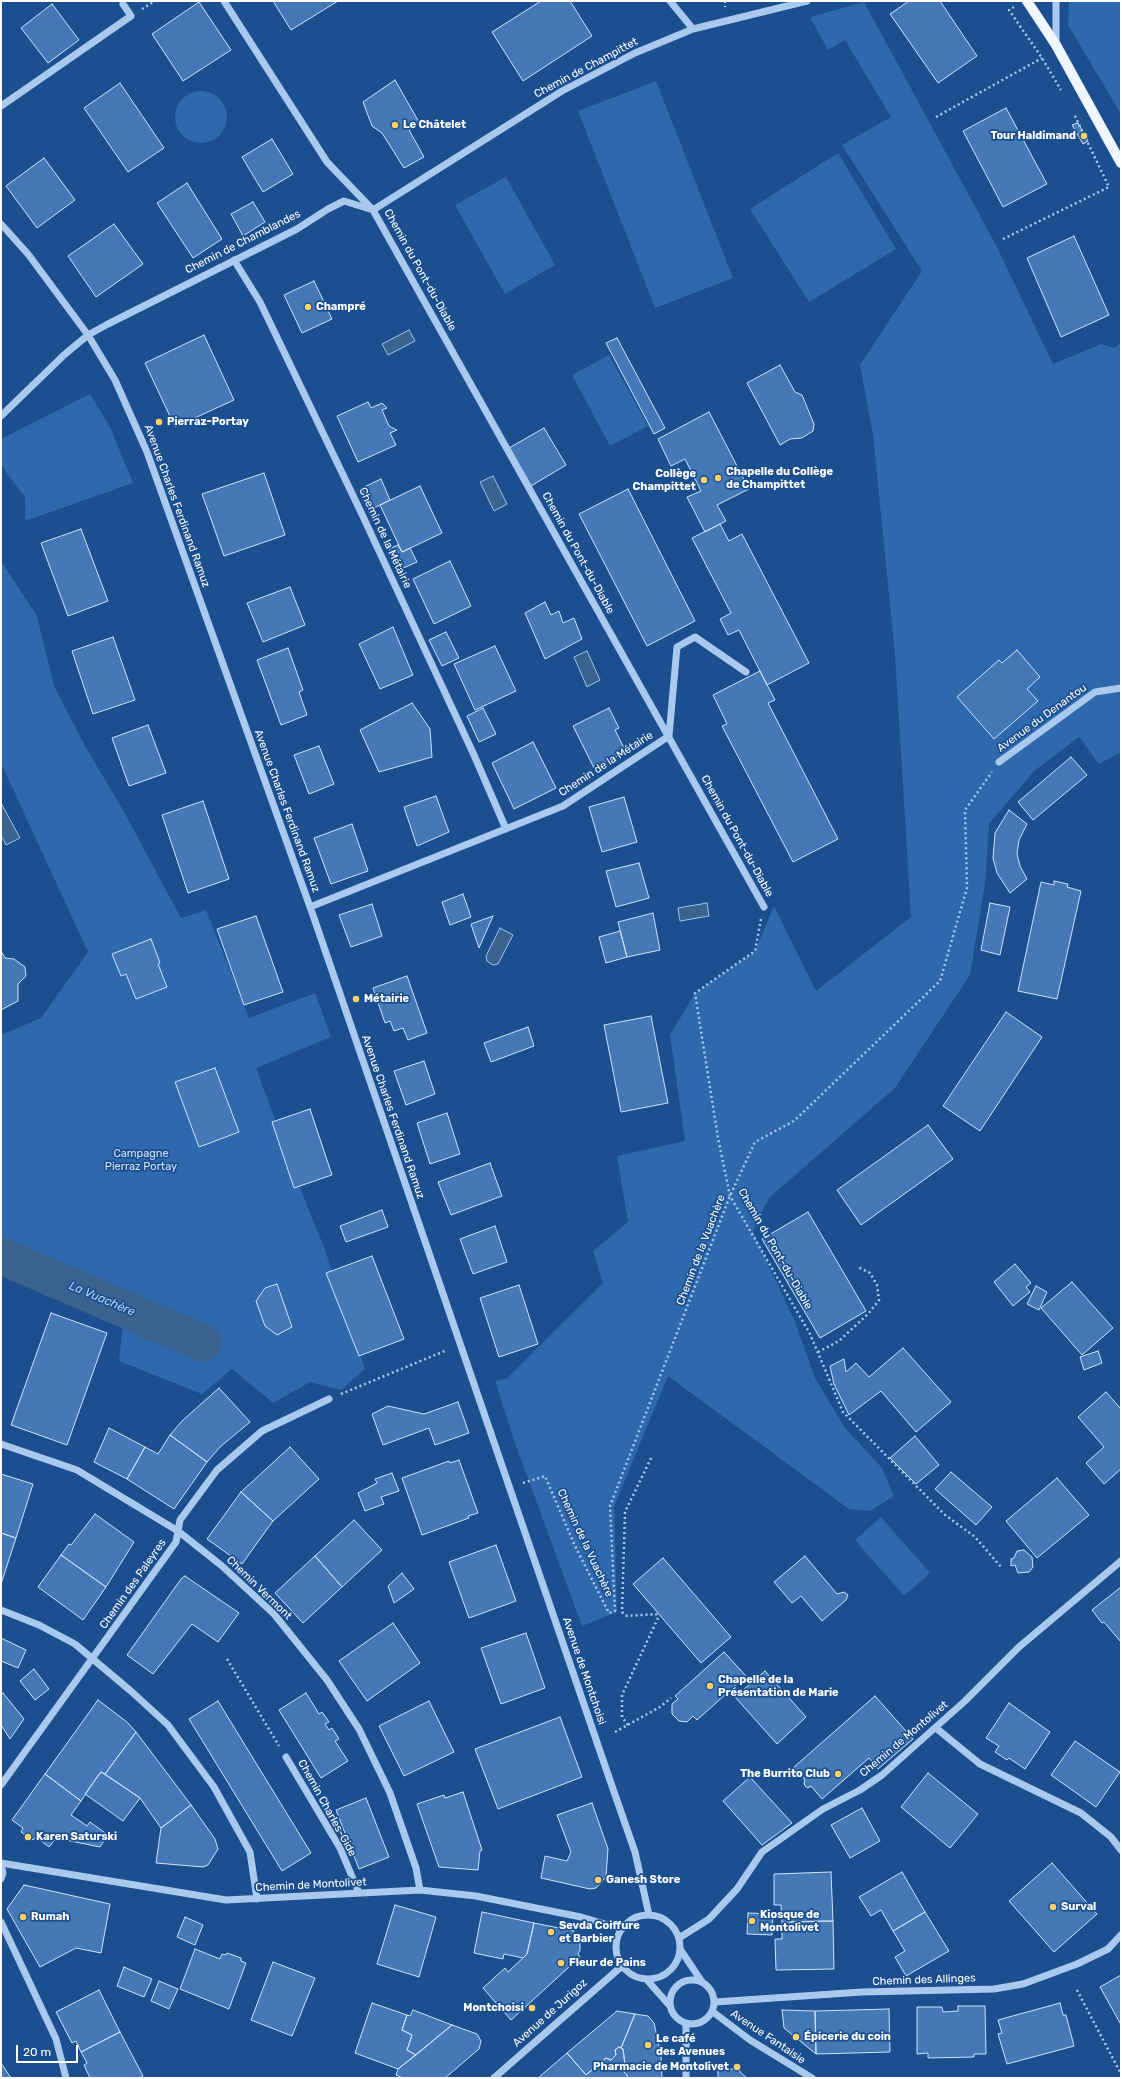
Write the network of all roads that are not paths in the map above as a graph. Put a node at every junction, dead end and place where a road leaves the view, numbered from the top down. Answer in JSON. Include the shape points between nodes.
{"nodes":[{"id":1,"x":224,"y":1,"type":"edge"},
{"id":2,"x":670,"y":1,"type":"edge"},
{"id":3,"x":807,"y":1,"type":"edge"},
{"id":4,"x":1027,"y":1,"type":"edge"},
{"id":5,"x":1056,"y":1,"type":"edge"},
{"id":6,"x":123,"y":4,"type":"dead end"},
{"id":7,"x":693,"y":29,"type":"junction"},
{"id":8,"x":1056,"y":45,"type":"junction"},
{"id":9,"x":1,"y":106,"type":"edge"},
{"id":10,"x":1121,"y":163,"type":"edge"},
{"id":11,"x":374,"y":210,"type":"junction"},
{"id":12,"x":1,"y":224,"type":"edge"},
{"id":13,"x":234,"y":260,"type":"junction"},
{"id":14,"x":88,"y":336,"type":"junction"},
{"id":15,"x":1,"y":416,"type":"edge"},
{"id":16,"x":746,"y":672,"type":"dead end"},
{"id":17,"x":1121,"y":688,"type":"edge"},
{"id":18,"x":669,"y":736,"type":"junction"},
{"id":19,"x":999,"y":762,"type":"road end"},
{"id":20,"x":506,"y":829,"type":"junction"},
{"id":21,"x":310,"y":907,"type":"junction"},
{"id":22,"x":764,"y":907,"type":"road end"},
{"id":23,"x":329,"y":1399,"type":"road end"},
{"id":24,"x":492,"y":1436,"type":"joint"},
{"id":25,"x":1,"y":1444,"type":"edge"},
{"id":26,"x":178,"y":1531,"type":"junction"},
{"id":27,"x":1121,"y":1561,"type":"edge"},
{"id":28,"x":1,"y":1610,"type":"edge"},
{"id":29,"x":92,"y":1660,"type":"junction"},
{"id":30,"x":936,"y":1728,"type":"junction"},
{"id":31,"x":286,"y":1757,"type":"road end"},
{"id":32,"x":1,"y":1785,"type":"edge"},
{"id":33,"x":1121,"y":1850,"type":"edge"},
{"id":34,"x":1,"y":1864,"type":"edge"},
{"id":35,"x":1,"y":1879,"type":"edge"},
{"id":36,"x":420,"y":1890,"type":"junction"},
{"id":37,"x":359,"y":1893,"type":"junction"},
{"id":38,"x":257,"y":1899,"type":"junction"},
{"id":39,"x":649,"y":1915,"type":"junction"},
{"id":40,"x":1,"y":1922,"type":"edge"},
{"id":41,"x":622,"y":1929,"type":"junction"},
{"id":42,"x":1121,"y":1935,"type":"edge"},
{"id":43,"x":679,"y":1938,"type":"junction"},
{"id":44,"x":680,"y":1949,"type":"junction"},
{"id":45,"x":622,"y":1966,"type":"junction"},
{"id":46,"x":647,"y":1980,"type":"junction"},
{"id":47,"x":702,"y":1982,"type":"junction"},
{"id":48,"x":715,"y":2002,"type":"junction"},
{"id":49,"x":670,"y":2006,"type":"junction"},
{"id":50,"x":713,"y":2012,"type":"junction"},
{"id":51,"x":686,"y":2024,"type":"junction"},
{"id":52,"x":66,"y":2078,"type":"edge"},
{"id":53,"x":494,"y":2078,"type":"edge"},
{"id":54,"x":686,"y":2078,"type":"edge"},
{"id":55,"x":812,"y":2078,"type":"edge"}],
"edges":[{"from":1,"to":11,"type":"street","via":[[327,162]]},
{"from":2,"to":7,"type":"street"},
{"from":3,"to":7,"type":"street","name":"Chemin de Champittet"},
{"from":4,"to":8,"type":"main road"},
{"from":5,"to":8,"type":"street"},
{"from":6,"to":9,"type":"street","via":[[131,16]]},
{"from":7,"to":11,"type":"street","name":"Chemin de Champittet","via":[[635,53],[562,91]]},
{"from":8,"to":10,"type":"main road"},
{"from":11,"to":13,"type":"street","name":"Chemin de Chamblandes","via":[[344,201],[297,229]]},
{"from":11,"to":18,"type":"street","name":"Chemin du Pont-du-Diable"},
{"from":12,"to":14,"type":"street","name":"Avenue Charles Ferdinand Ramuz","via":[[28,254]]},
{"from":13,"to":14,"type":"street","name":"Chemin de Chamblandes"},
{"from":13,"to":20,"type":"street","name":"Chemin de la Métairie","via":[[260,302],[359,508]]},
{"from":14,"to":15,"type":"street","name":"Chemin de Chamblandes","via":[[33,383]]},
{"from":14,"to":21,"type":"street","name":"Avenue Charles Ferdinand Ramuz","via":[[115,380],[147,452]]},
{"from":16,"to":18,"type":"street","name":"Chemin de la Métairie","via":[[695,637],[677,647]]},
{"from":17,"to":19,"type":"street","name":"Avenue du Denantou","via":[[1095,692]]},
{"from":18,"to":20,"type":"street","name":"Chemin de la Métairie","via":[[563,806]]},
{"from":18,"to":22,"type":"street","name":"Chemin du Pont-du-Diable"},
{"from":20,"to":21,"type":"street","name":"Chemin de la Métairie"},
{"from":21,"to":24,"type":"street","name":"Avenue Charles Ferdinand Ramuz"},
{"from":23,"to":26,"type":"street","name":"Chemin des Paleyres","via":[[262,1431],[234,1455],[217,1470],[180,1520]]},
{"from":24,"to":39,"type":"street","name":"Avenue de Montchoisi","via":[[635,1852]]},
{"from":25,"to":26,"type":"street","name":"Chemin Vermont","via":[[77,1470]]},
{"from":26,"to":29,"type":"street","name":"Chemin des Paleyres","via":[[176,1542]]},
{"from":26,"to":36,"type":"street","name":"Chemin Vermont","via":[[222,1566],[274,1614],[328,1680],[359,1729],[390,1793],[416,1868]]},
{"from":27,"to":30,"type":"street","name":"Chemin de Montolivet","via":[[1019,1647]]},
{"from":28,"to":29,"type":"street","via":[[39,1625],[76,1644]]},
{"from":29,"to":32,"type":"street","name":"Chemin des Paleyres"},
{"from":29,"to":38,"type":"street","via":[[168,1725],[214,1787],[250,1852]]},
{"from":30,"to":33,"type":"street","via":[[980,1764],[1082,1813],[1111,1837]]},
{"from":30,"to":43,"type":"street","name":"Chemin de Montolivet","via":[[860,1790],[823,1810],[762,1852],[737,1889],[709,1919]]},
{"from":31,"to":37,"type":"street","name":"Chemin Charles-Gide","via":[[340,1848]]},
{"from":34,"to":35,"type":"street"},
{"from":34,"to":38,"type":"street","name":"Chemin de Montolivet","via":[[226,1900]]},
{"from":36,"to":37,"type":"street","name":"Chemin de Montolivet"},
{"from":36,"to":41,"type":"street","name":"Chemin de Montolivet","via":[[476,1896],[574,1916]]},
{"from":37,"to":38,"type":"street","name":"Chemin de Montolivet"},
{"from":39,"to":41,"type":"street","via":[[632,1919]]},
{"from":39,"to":43,"type":"street","via":[[667,1921]]},
{"from":40,"to":52,"type":"street","via":[[56,2039]]},
{"from":41,"to":45,"type":"street","via":[[617,1938],[616,1948]]},
{"from":42,"to":48,"type":"street","name":"Chemin des Allinges","via":[[1108,1949],[1077,1964],[1023,1984],[994,1989],[862,1992]]},
{"from":43,"to":44,"type":"street"},
{"from":44,"to":46,"type":"street","via":[[671,1971],[661,1977]]},
{"from":44,"to":47,"type":"street"},
{"from":45,"to":46,"type":"street","via":[[634,1976]]},
{"from":45,"to":53,"type":"street","name":"Avenue de Jurigoz"},
{"from":46,"to":49,"type":"street"},
{"from":47,"to":48,"type":"street","via":[[712,1990]]},
{"from":47,"to":49,"type":"street","via":[[691,1980],[678,1984],[671,1994]]},
{"from":48,"to":50,"type":"street"},
{"from":49,"to":51,"type":"street","via":[[678,2020]]},
{"from":50,"to":51,"type":"street","via":[[705,2021]]},
{"from":50,"to":55,"type":"street","name":"Avenue Fantaisie","via":[[750,2040]]},
{"from":51,"to":54,"type":"street"}]}
